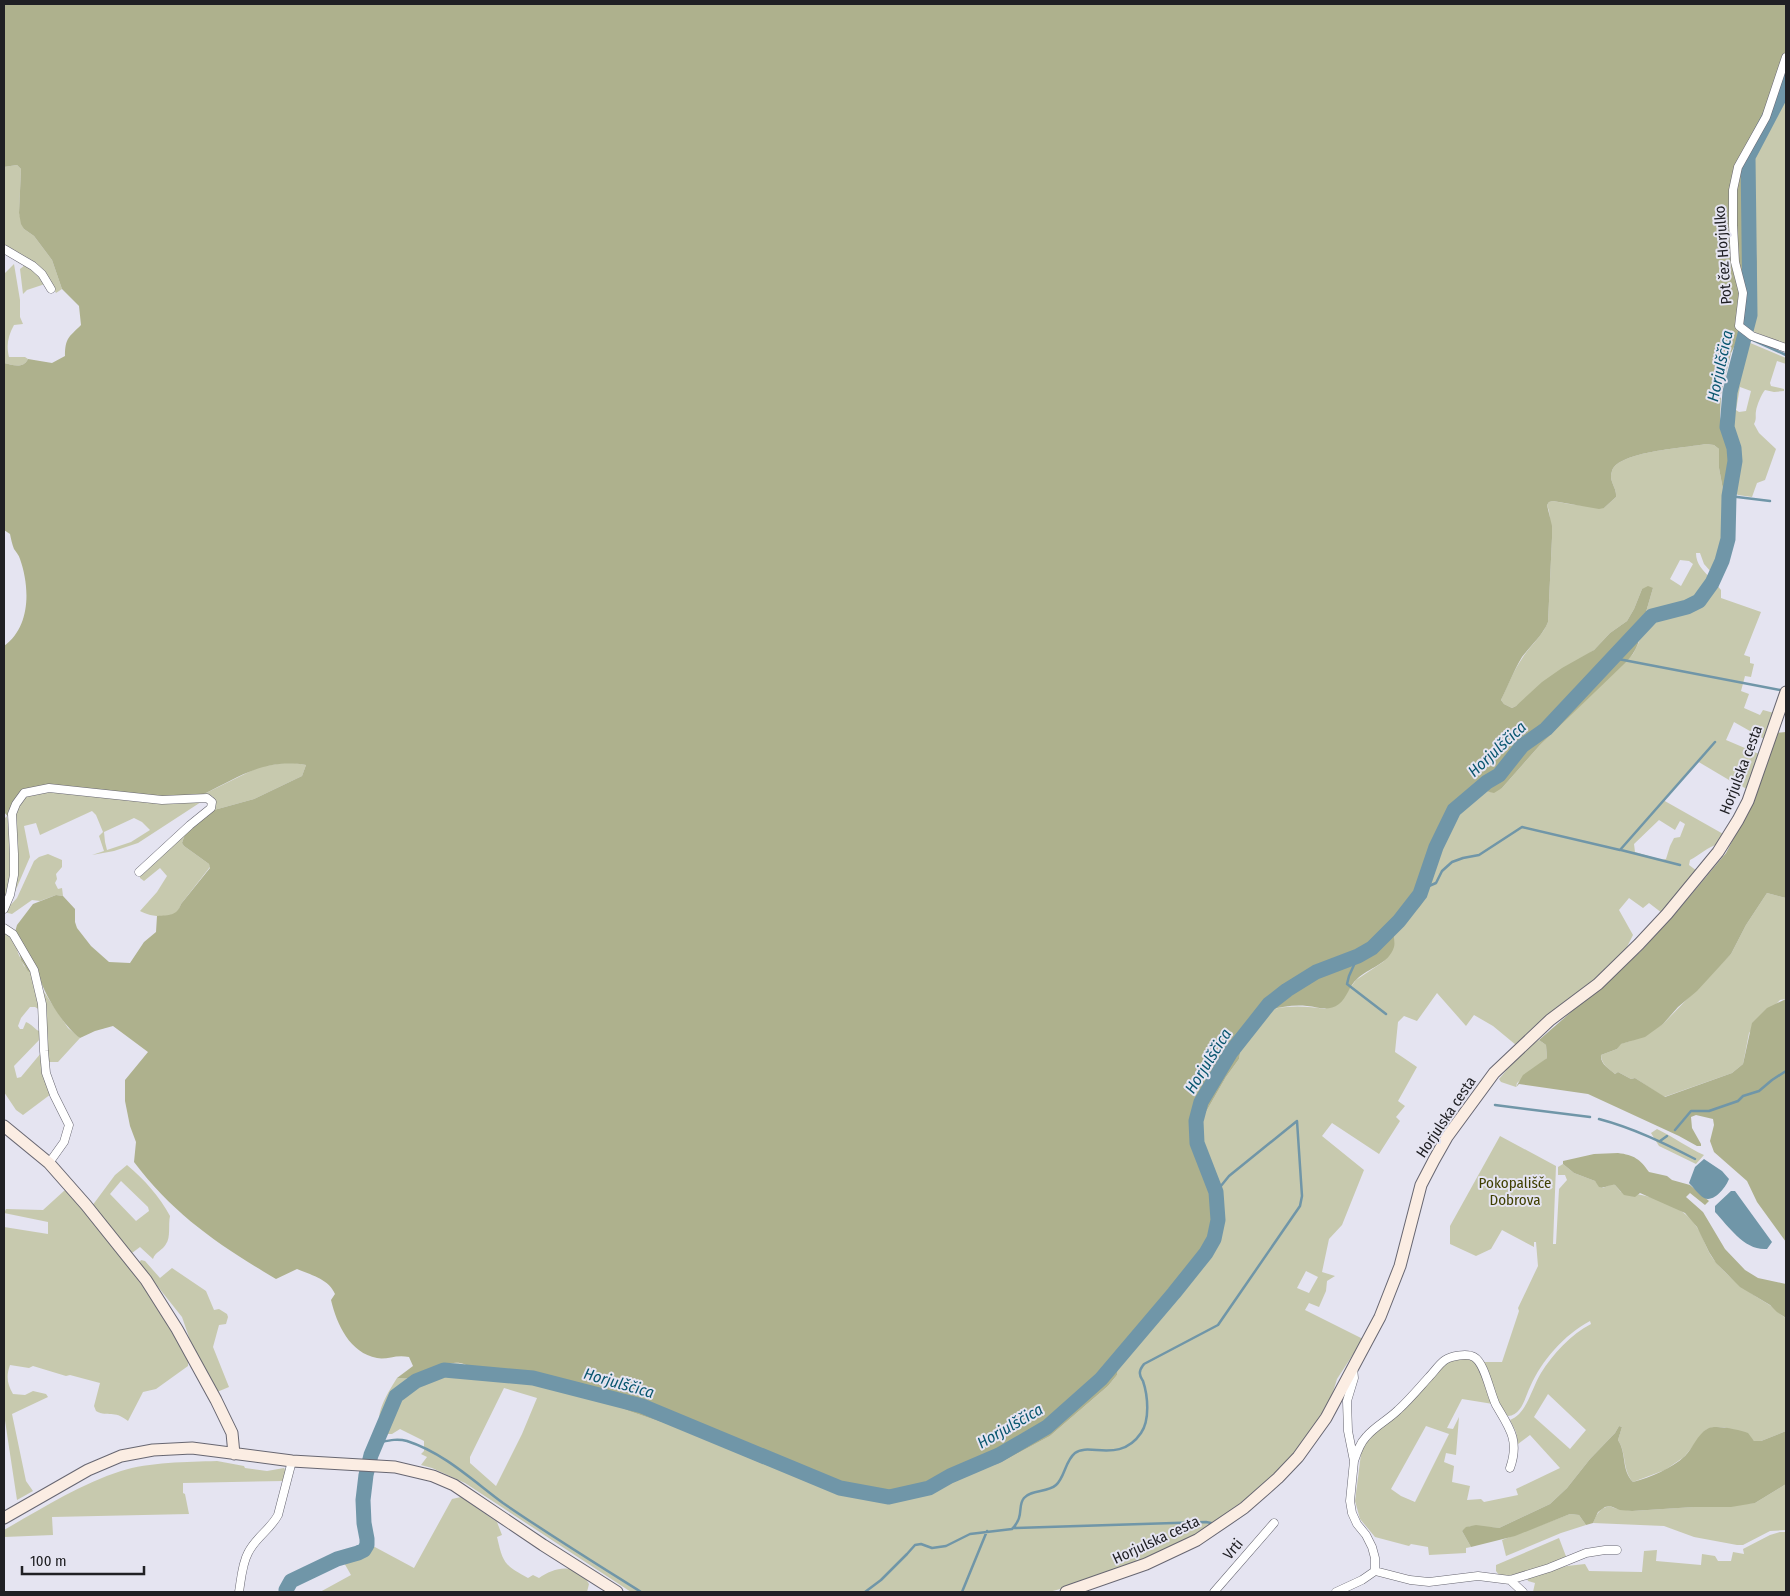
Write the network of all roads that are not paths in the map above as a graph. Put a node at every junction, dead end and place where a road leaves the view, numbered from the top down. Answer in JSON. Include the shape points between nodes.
{"nodes":[{"id":1,"x":1786,"y":57,"type":"edge"},
{"id":2,"x":4,"y":249,"type":"edge"},
{"id":3,"x":51,"y":289,"type":"dead end"},
{"id":4,"x":1786,"y":348,"type":"edge"},
{"id":5,"x":1786,"y":692,"type":"edge"},
{"id":6,"x":139,"y":872,"type":"dead end"},
{"id":7,"x":4,"y":909,"type":"edge"},
{"id":8,"x":4,"y":928,"type":"edge"},
{"id":9,"x":4,"y":1126,"type":"edge"},
{"id":10,"x":49,"y":1163,"type":"junction"},
{"id":11,"x":1353,"y":1368,"type":"junction"},
{"id":12,"x":234,"y":1454,"type":"junction"},
{"id":13,"x":292,"y":1461,"type":"junction"},
{"id":14,"x":1354,"y":1461,"type":"junction"},
{"id":15,"x":1510,"y":1468,"type":"dead end"},
{"id":16,"x":4,"y":1518,"type":"edge"},
{"id":17,"x":1274,"y":1522,"type":"dead end"},
{"id":18,"x":1617,"y":1550,"type":"dead end"},
{"id":19,"x":1375,"y":1571,"type":"junction"},
{"id":20,"x":1510,"y":1580,"type":"junction"},
{"id":21,"x":239,"y":1592,"type":"edge"},
{"id":22,"x":617,"y":1592,"type":"edge"},
{"id":23,"x":1066,"y":1592,"type":"edge"},
{"id":24,"x":1214,"y":1592,"type":"edge"},
{"id":25,"x":1336,"y":1592,"type":"edge"},
{"id":26,"x":1523,"y":1592,"type":"edge"}],
"edges":[{"from":1,"to":4,"type":"street","name":"Pot čez Horjulko","via":[[1766,117],[1738,167],[1733,190],[1736,262],[1743,293],[1739,326],[1752,336]]},
{"from":2,"to":3,"type":"street","via":[[33,266]]},
{"from":5,"to":11,"type":"street","name":"Horjulska cesta","via":[[1748,800],[1718,852],[1639,944],[1598,984],[1550,1020],[1494,1073],[1448,1136],[1421,1186],[1400,1266],[1387,1301]]},
{"from":6,"to":7,"type":"street","via":[[212,808],[212,802],[207,798],[162,800],[49,788],[24,793],[12,814],[14,876]]},
{"from":8,"to":10,"type":"street","via":[[13,934],[34,970],[42,1004],[46,1073],[69,1125],[64,1142]]},
{"from":9,"to":10,"type":"street"},
{"from":10,"to":12,"type":"street","via":[[86,1205],[164,1308],[228,1425]]},
{"from":11,"to":14,"type":"street","via":[[1347,1413]]},
{"from":11,"to":23,"type":"street","name":"Horjulska cesta","via":[[1326,1418],[1298,1457],[1244,1508],[1223,1524],[1174,1551]]},
{"from":12,"to":13,"type":"street"},
{"from":12,"to":16,"type":"street","via":[[174,1448],[121,1456],[88,1470]]},
{"from":13,"to":21,"type":"street","via":[[278,1515],[247,1553]]},
{"from":13,"to":22,"type":"street","via":[[380,1466],[433,1476],[454,1485]]},
{"from":14,"to":15,"type":"street","via":[[1365,1438],[1396,1412],[1445,1359],[1467,1355],[1480,1363],[1495,1404],[1511,1430],[1515,1446]]},
{"from":14,"to":19,"type":"street","via":[[1352,1513],[1372,1547]]},
{"from":17,"to":24,"type":"street","name":"Vrti"},
{"from":18,"to":20,"type":"street","via":[[1586,1553]]},
{"from":19,"to":20,"type":"street","via":[[1429,1582],[1478,1576]]},
{"from":19,"to":25,"type":"street"},
{"from":20,"to":26,"type":"street"}]}
